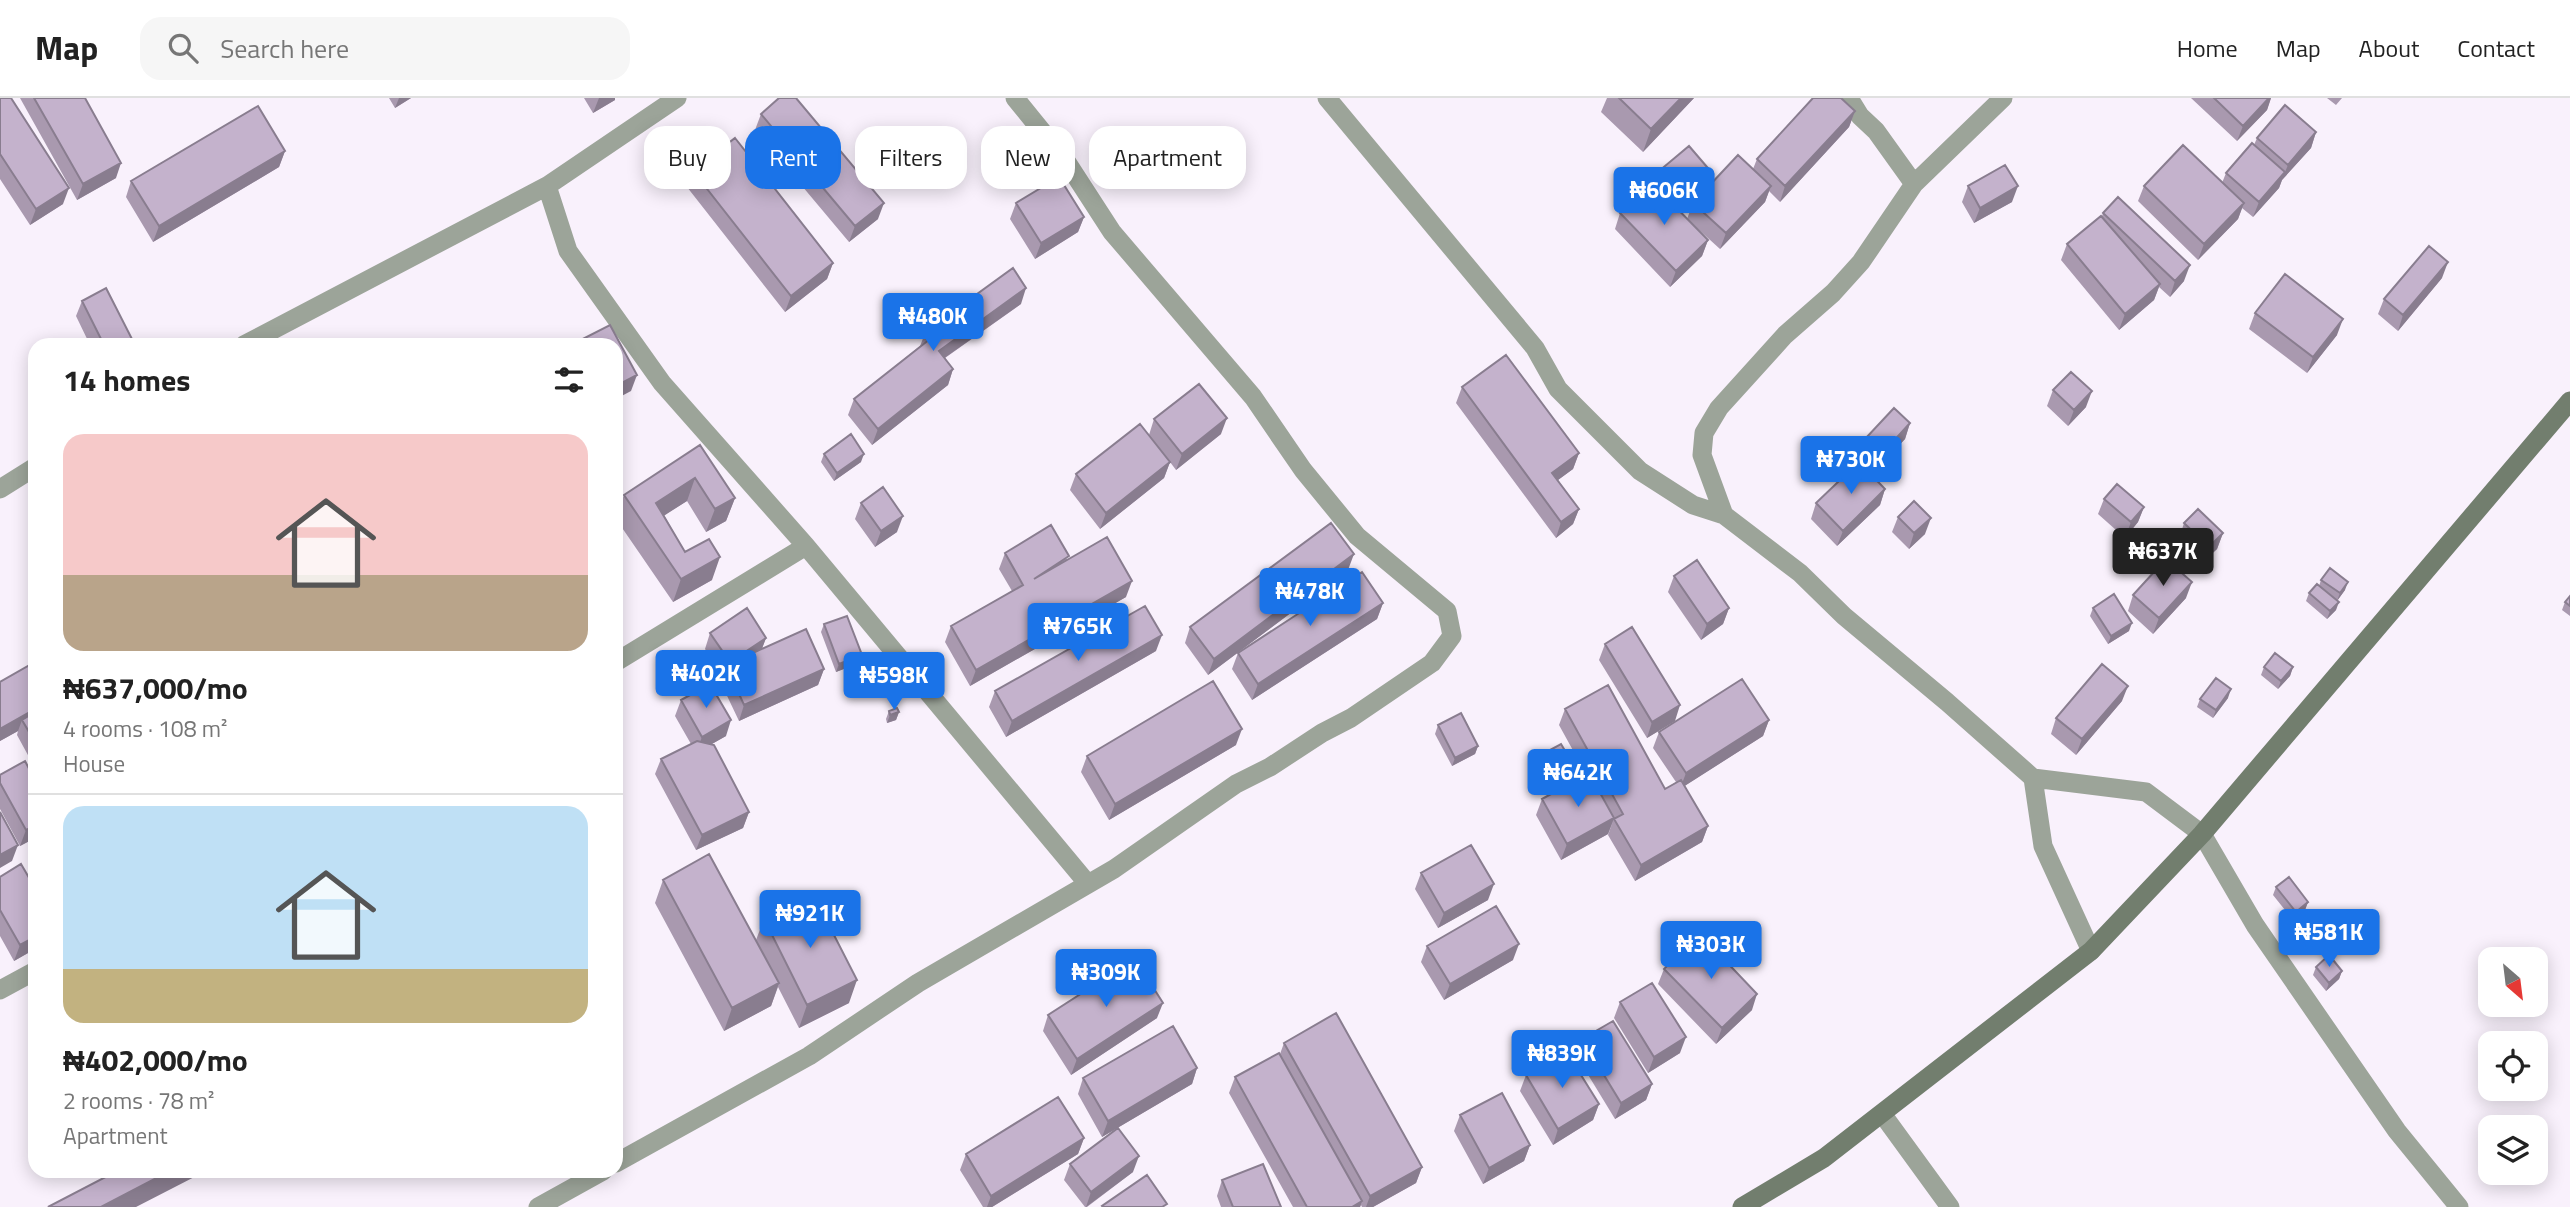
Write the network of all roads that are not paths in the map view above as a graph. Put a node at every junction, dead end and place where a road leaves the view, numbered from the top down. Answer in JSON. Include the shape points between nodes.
{"nodes":[{"id":1,"x":677,"y":98,"type":"edge"},
{"id":2,"x":1015,"y":98,"type":"edge"},
{"id":3,"x":1327,"y":98,"type":"edge"},
{"id":4,"x":1849,"y":98,"type":"edge"},
{"id":5,"x":2003,"y":98,"type":"edge"},
{"id":6,"x":1914,"y":184,"type":"junction"},
{"id":7,"x":547,"y":186,"type":"junction"},
{"id":8,"x":257,"y":338,"type":"edge"},
{"id":9,"x":2570,"y":401,"type":"edge"},
{"id":10,"x":28,"y":471,"type":"edge"},
{"id":11,"x":0,"y":489,"type":"edge"},
{"id":12,"x":1724,"y":515,"type":"junction"},
{"id":13,"x":806,"y":546,"type":"junction"},
{"id":14,"x":623,"y":658,"type":"edge"},
{"id":15,"x":2032,"y":778,"type":"junction"},
{"id":16,"x":2202,"y":834,"type":"junction"},
{"id":17,"x":1088,"y":884,"type":"junction"},
{"id":18,"x":2091,"y":951,"type":"junction"},
{"id":19,"x":28,"y":975,"type":"edge"},
{"id":20,"x":0,"y":990,"type":"edge"},
{"id":21,"x":1883,"y":1115,"type":"junction"},
{"id":22,"x":623,"y":1159,"type":"edge"},
{"id":23,"x":590,"y":1178,"type":"edge"},
{"id":24,"x":538,"y":1207,"type":"edge"},
{"id":25,"x":1742,"y":1207,"type":"edge"},
{"id":26,"x":1950,"y":1207,"type":"edge"},
{"id":27,"x":2459,"y":1207,"type":"edge"}],
"edges":[{"from":1,"to":7,"type":"street"},
{"from":2,"to":17,"type":"street","via":[[1066,161],[1112,232],[1253,397],[1303,470],[1357,536],[1447,611],[1452,636],[1432,663],[1351,718],[1237,784]]},
{"from":3,"to":12,"type":"street","via":[[1506,311],[1567,399],[1640,471],[1692,505]]},
{"from":4,"to":6,"type":"street"},
{"from":5,"to":6,"type":"street"},
{"from":6,"to":12,"type":"street","via":[[1861,262],[1785,335],[1719,408],[1704,433],[1702,455]]},
{"from":7,"to":8,"type":"street"},
{"from":7,"to":13,"type":"street","via":[[568,251],[654,372]]},
{"from":9,"to":16,"type":"main road"},
{"from":10,"to":11,"type":"street"},
{"from":12,"to":15,"type":"street","via":[[1800,573]]},
{"from":13,"to":14,"type":"street"},
{"from":13,"to":17,"type":"street"},
{"from":15,"to":16,"type":"street","via":[[2146,792]]},
{"from":15,"to":18,"type":"street","via":[[2043,846]]},
{"from":16,"to":18,"type":"main road"},
{"from":16,"to":27,"type":"street","via":[[2255,925],[2389,1121]]},
{"from":17,"to":22,"type":"street","via":[[918,983],[808,1056]]},
{"from":18,"to":21,"type":"main road"},
{"from":19,"to":20,"type":"street"},
{"from":21,"to":25,"type":"main road","via":[[1824,1158]]},
{"from":21,"to":26,"type":"street"},
{"from":23,"to":24,"type":"street"}]}
